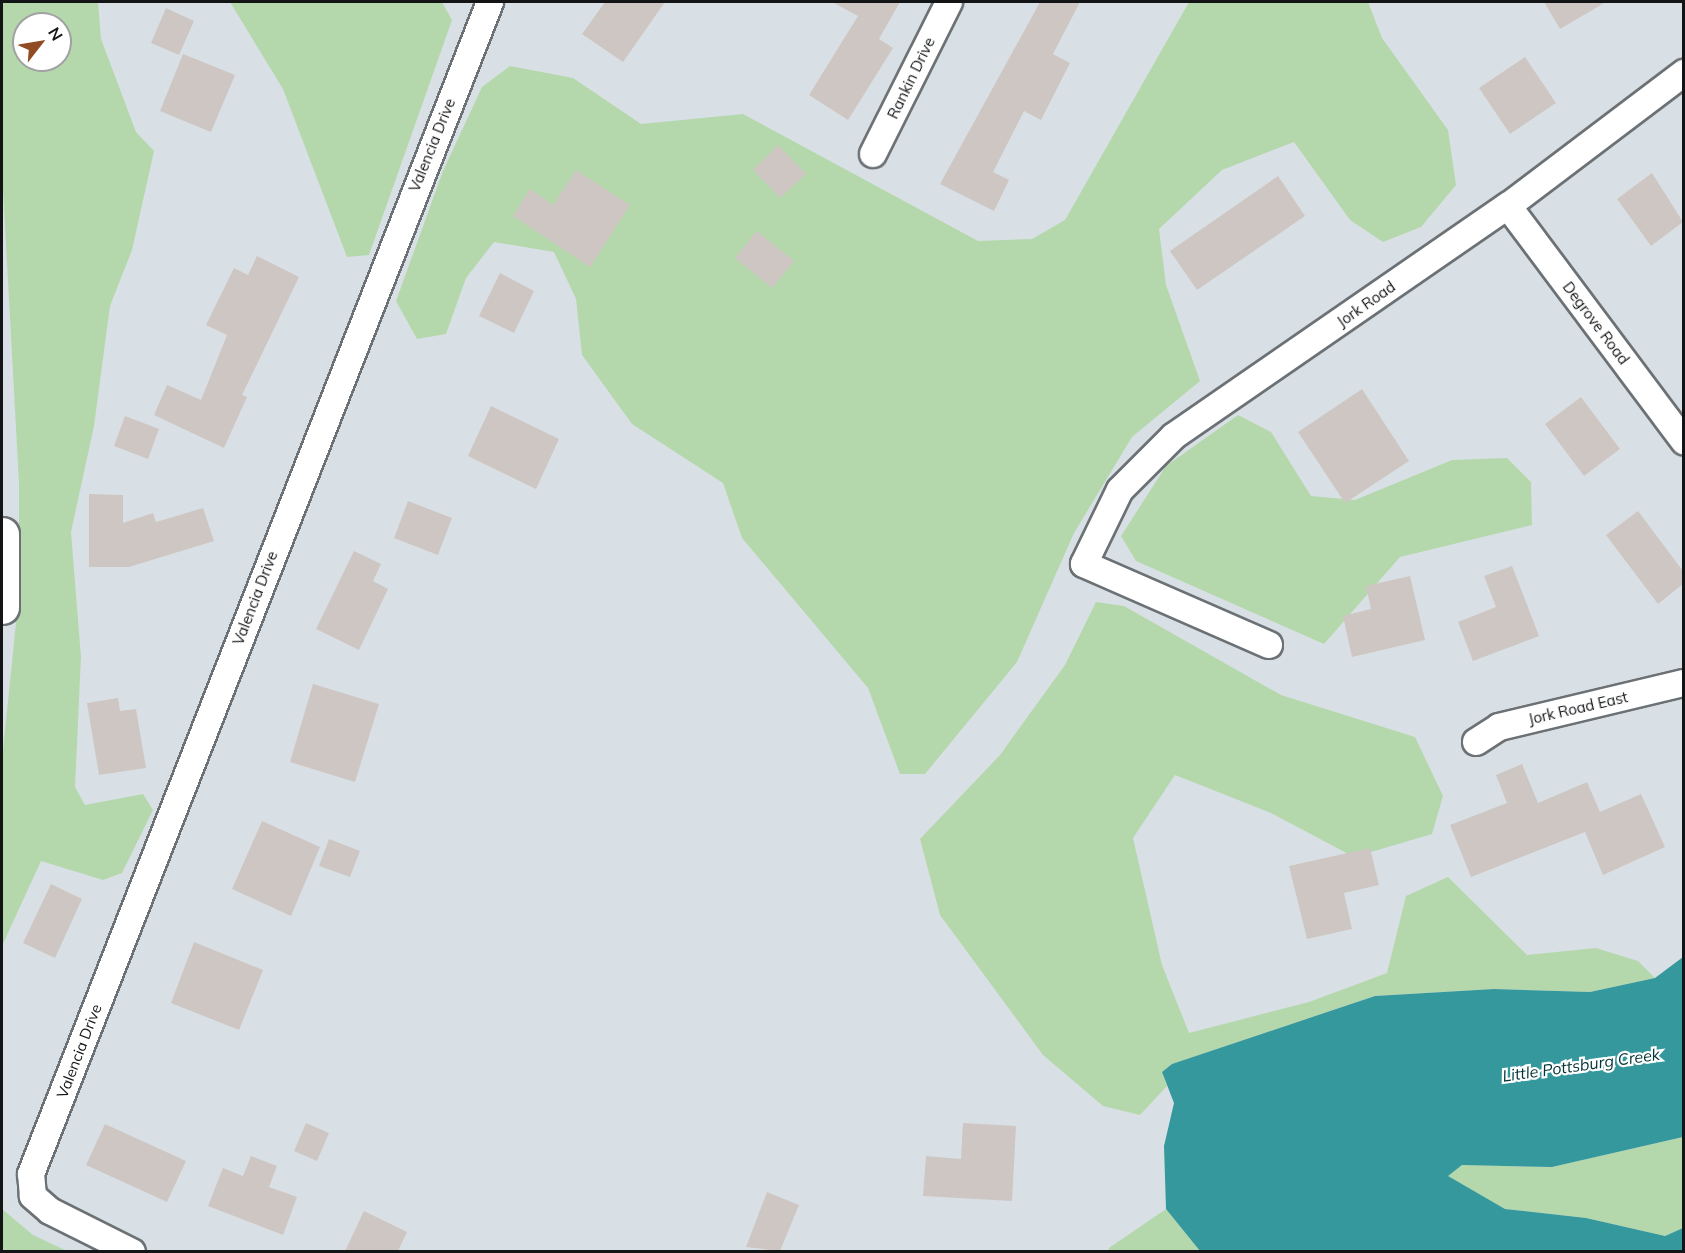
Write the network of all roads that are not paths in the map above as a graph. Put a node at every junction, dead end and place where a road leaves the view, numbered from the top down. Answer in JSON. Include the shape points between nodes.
{"nodes":[{"id":1,"x":490,"y":2,"type":"edge"},
{"id":2,"x":949,"y":2,"type":"edge"},
{"id":3,"x":1683,"y":74,"type":"edge"},
{"id":4,"x":873,"y":154,"type":"dead end"},
{"id":5,"x":1508,"y":206,"type":"junction"},
{"id":6,"x":1683,"y":441,"type":"edge"},
{"id":7,"x":2,"y":534,"type":"edge"},
{"id":8,"x":2,"y":607,"type":"edge"},
{"id":9,"x":1269,"y":645,"type":"dead end"},
{"id":10,"x":1683,"y":683,"type":"edge"},
{"id":11,"x":1476,"y":742,"type":"dead end"},
{"id":12,"x":132,"y":1251,"type":"edge"}],
"edges":[{"from":1,"to":12,"type":"street","name":"Valencia Drive","via":[[31,1174],[33,1196],[68,1225]]},
{"from":2,"to":4,"type":"street","name":"Rankin Drive"},
{"from":3,"to":5,"type":"street","name":"Jork Road"},
{"from":5,"to":6,"type":"street","name":"Degrove Road"},
{"from":5,"to":9,"type":"street","name":"Jork Road","via":[[1174,436],[1120,490],[1084,564]]},
{"from":7,"to":8,"type":"highway"},
{"from":10,"to":11,"type":"street","name":"Jork Road East","via":[[1499,727]]}]}
